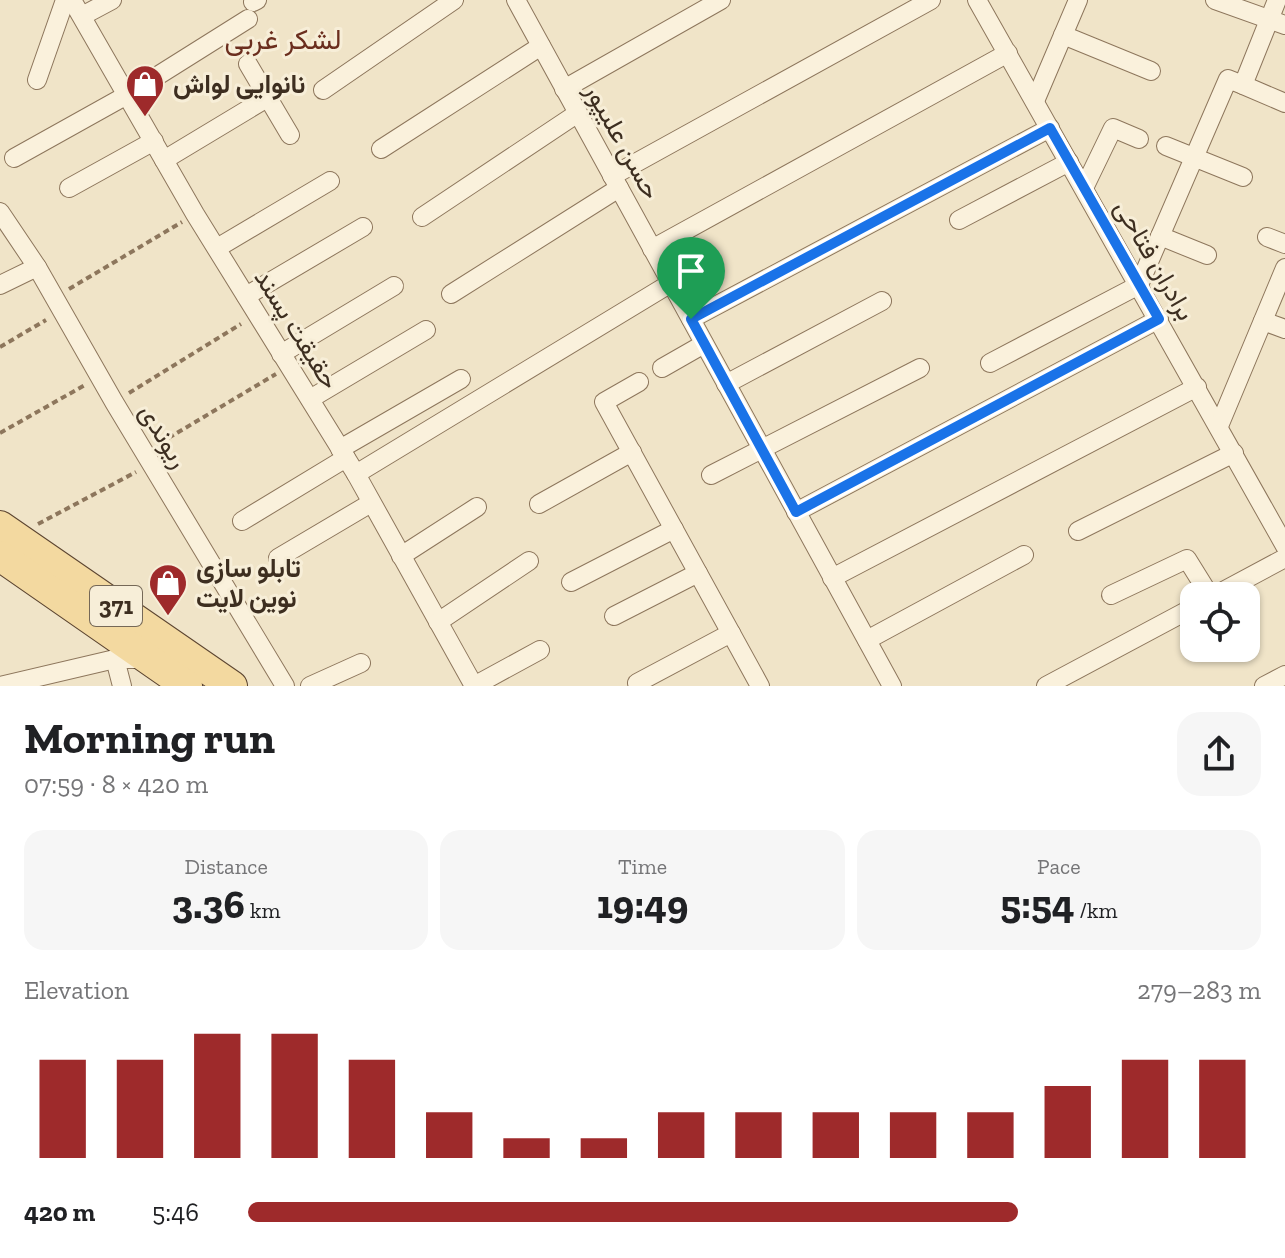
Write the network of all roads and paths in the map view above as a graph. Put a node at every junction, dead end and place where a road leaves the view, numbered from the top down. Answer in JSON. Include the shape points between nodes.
{"nodes":[{"id":1,"x":65,"y":0,"type":"edge"},
{"id":2,"x":112,"y":0,"type":"edge"},
{"id":3,"x":454,"y":0,"type":"edge"},
{"id":4,"x":516,"y":0,"type":"edge"},
{"id":5,"x":721,"y":0,"type":"edge"},
{"id":6,"x":931,"y":0,"type":"edge"},
{"id":7,"x":977,"y":0,"type":"edge"},
{"id":8,"x":1078,"y":0,"type":"edge"},
{"id":9,"x":1215,"y":0,"type":"edge"},
{"id":10,"x":1277,"y":0,"type":"edge"},
{"id":11,"x":253,"y":7,"type":"edge"},
{"id":12,"x":77,"y":8,"type":"edge"},
{"id":13,"x":1277,"y":22,"type":"edge"},
{"id":14,"x":1063,"y":35,"type":"junction"},
{"id":15,"x":541,"y":46,"type":"junction"},
{"id":16,"x":1008,"y":53,"type":"junction"},
{"id":17,"x":248,"y":64,"type":"dead end"},
{"id":18,"x":1151,"y":71,"type":"dead end"},
{"id":19,"x":37,"y":80,"type":"dead end"},
{"id":20,"x":1243,"y":85,"type":"junction"},
{"id":21,"x":564,"y":89,"type":"junction"},
{"id":22,"x":323,"y":90,"type":"dead end"},
{"id":23,"x":127,"y":95,"type":"junction"},
{"id":24,"x":267,"y":98,"type":"junction"},
{"id":25,"x":1035,"y":101,"type":"junction"},
{"id":26,"x":1285,"y":103,"type":"edge"},
{"id":27,"x":578,"y":113,"type":"junction"},
{"id":28,"x":1050,"y":128,"type":"junction"},
{"id":29,"x":290,"y":135,"type":"dead end"},
{"id":30,"x":1139,"y":139,"type":"dead end"},
{"id":31,"x":154,"y":141,"type":"junction"},
{"id":32,"x":1166,"y":146,"type":"dead end"},
{"id":33,"x":381,"y":149,"type":"dead end"},
{"id":34,"x":1194,"y":157,"type":"junction"},
{"id":35,"x":14,"y":158,"type":"dead end"},
{"id":36,"x":164,"y":160,"type":"junction"},
{"id":37,"x":1069,"y":162,"type":"junction"},
{"id":38,"x":1243,"y":177,"type":"dead end"},
{"id":39,"x":330,"y":181,"type":"dead end"},
{"id":40,"x":615,"y":182,"type":"junction"},
{"id":41,"x":69,"y":188,"type":"dead end"},
{"id":42,"x":1084,"y":188,"type":"junction"},
{"id":43,"x":0,"y":212,"type":"edge"},
{"id":44,"x":195,"y":214,"type":"junction"},
{"id":45,"x":422,"y":217,"type":"dead end"},
{"id":46,"x":959,"y":220,"type":"dead end"},
{"id":47,"x":363,"y":227,"type":"dead end"},
{"id":48,"x":1160,"y":236,"type":"junction"},
{"id":49,"x":1267,"y":237,"type":"dead end"},
{"id":50,"x":1285,"y":244,"type":"edge"},
{"id":51,"x":217,"y":248,"type":"junction"},
{"id":52,"x":652,"y":249,"type":"junction"},
{"id":53,"x":1207,"y":255,"type":"dead end"},
{"id":54,"x":37,"y":267,"type":"junction"},
{"id":55,"x":1285,"y":268,"type":"edge"},
{"id":56,"x":671,"y":283,"type":"junction"},
{"id":57,"x":0,"y":285,"type":"edge"},
{"id":58,"x":1139,"y":285,"type":"junction"},
{"id":59,"x":394,"y":286,"type":"dead end"},
{"id":60,"x":451,"y":294,"type":"dead end"},
{"id":61,"x":246,"y":296,"type":"junction"},
{"id":62,"x":882,"y":301,"type":"dead end"},
{"id":63,"x":57,"y":305,"type":"junction"},
{"id":64,"x":257,"y":315,"type":"junction"},
{"id":65,"x":691,"y":319,"type":"junction"},
{"id":66,"x":1159,"y":319,"type":"junction"},
{"id":67,"x":1263,"y":321,"type":"junction"},
{"id":68,"x":1285,"y":329,"type":"edge"},
{"id":69,"x":426,"y":330,"type":"dead end"},
{"id":70,"x":704,"y":344,"type":"junction"},
{"id":71,"x":0,"y":347,"type":"edge"},
{"id":72,"x":285,"y":360,"type":"junction"},
{"id":73,"x":990,"y":363,"type":"dead end"},
{"id":74,"x":662,"y":368,"type":"dead end"},
{"id":75,"x":920,"y":368,"type":"dead end"},
{"id":76,"x":99,"y":377,"type":"junction"},
{"id":77,"x":461,"y":379,"type":"dead end"},
{"id":78,"x":639,"y":382,"type":"dead end"},
{"id":79,"x":726,"y":384,"type":"junction"},
{"id":80,"x":1197,"y":387,"type":"junction"},
{"id":81,"x":310,"y":399,"type":"junction"},
{"id":82,"x":114,"y":402,"type":"junction"},
{"id":83,"x":1219,"y":426,"type":"junction"},
{"id":84,"x":0,"y":433,"type":"edge"},
{"id":85,"x":762,"y":449,"type":"junction"},
{"id":86,"x":632,"y":452,"type":"junction"},
{"id":87,"x":1234,"y":453,"type":"junction"},
{"id":88,"x":147,"y":458,"type":"junction"},
{"id":89,"x":347,"y":461,"type":"junction"},
{"id":90,"x":711,"y":475,"type":"dead end"},
{"id":91,"x":371,"y":503,"type":"junction"},
{"id":92,"x":539,"y":504,"type":"dead end"},
{"id":93,"x":477,"y":507,"type":"dead end"},
{"id":94,"x":796,"y":512,"type":"junction"},
{"id":95,"x":242,"y":521,"type":"dead end"},
{"id":96,"x":674,"y":529,"type":"junction"},
{"id":97,"x":1078,"y":531,"type":"dead end"},
{"id":98,"x":5,"y":540,"type":"edge"},
{"id":99,"x":1285,"y":546,"type":"edge"},
{"id":100,"x":1024,"y":555,"type":"dead end"},
{"id":101,"x":401,"y":556,"type":"junction"},
{"id":102,"x":278,"y":558,"type":"dead end"},
{"id":103,"x":1285,"y":558,"type":"edge"},
{"id":104,"x":529,"y":561,"type":"dead end"},
{"id":105,"x":698,"y":573,"type":"junction"},
{"id":106,"x":832,"y":578,"type":"junction"},
{"id":107,"x":571,"y":582,"type":"dead end"},
{"id":108,"x":1203,"y":582,"type":"edge"},
{"id":109,"x":1239,"y":582,"type":"edge"},
{"id":110,"x":1111,"y":595,"type":"dead end"},
{"id":111,"x":1180,"y":615,"type":"edge"},
{"id":112,"x":614,"y":616,"type":"dead end"},
{"id":113,"x":438,"y":622,"type":"junction"},
{"id":114,"x":731,"y":633,"type":"junction"},
{"id":115,"x":867,"y":640,"type":"junction"},
{"id":116,"x":540,"y":650,"type":"dead end"},
{"id":117,"x":115,"y":659,"type":"junction"},
{"id":118,"x":150,"y":660,"type":"junction"},
{"id":119,"x":361,"y":663,"type":"dead end"},
{"id":120,"x":1285,"y":675,"type":"edge"},
{"id":121,"x":28,"y":683,"type":"edge"},
{"id":122,"x":637,"y":683,"type":"dead end"},
{"id":123,"x":1058,"y":683,"type":"edge"},
{"id":124,"x":0,"y":686,"type":"edge"},
{"id":125,"x":122,"y":686,"type":"edge"},
{"id":126,"x":187,"y":686,"type":"edge"},
{"id":127,"x":232,"y":686,"type":"edge"},
{"id":128,"x":285,"y":686,"type":"edge"},
{"id":129,"x":310,"y":686,"type":"edge"},
{"id":130,"x":474,"y":686,"type":"edge"},
{"id":131,"x":760,"y":686,"type":"edge"},
{"id":132,"x":892,"y":686,"type":"edge"},
{"id":133,"x":1264,"y":686,"type":"edge"}],
"edges":[{"from":1,"to":19,"type":"street"},
{"from":2,"to":12,"type":"street"},
{"from":3,"to":22,"type":"street"},
{"from":4,"to":15,"type":"street","name":"حسن علیپور"},
{"from":5,"to":21,"type":"street"},
{"from":6,"to":40,"type":"street"},
{"from":7,"to":16,"type":"street","name":"برادران فتاحی"},
{"from":8,"to":14,"type":"street"},
{"from":9,"to":13,"type":"street"},
{"from":10,"to":13,"type":"street"},
{"from":11,"to":23,"type":"street"},
{"from":12,"to":23,"type":"street","name":"حقیقت پسند"},
{"from":13,"to":20,"type":"street"},
{"from":14,"to":18,"type":"street"},
{"from":14,"to":25,"type":"street"},
{"from":15,"to":21,"type":"street","name":"حسن علیپور"},
{"from":15,"to":33,"type":"street"},
{"from":16,"to":25,"type":"street","name":"برادران فتاحی"},
{"from":16,"to":52,"type":"street"},
{"from":17,"to":24,"type":"street"},
{"from":20,"to":26,"type":"street"},
{"from":20,"to":34,"type":"street","via":[[1228,79]]},
{"from":21,"to":27,"type":"street","name":"حسن علیپور"},
{"from":23,"to":31,"type":"street","name":"حقیقت پسند"},
{"from":23,"to":35,"type":"street"},
{"from":24,"to":29,"type":"street"},
{"from":24,"to":36,"type":"street"},
{"from":25,"to":28,"type":"street","name":"برادران فتاحی"},
{"from":27,"to":40,"type":"street","name":"حسن علیپور"},
{"from":27,"to":45,"type":"street"},
{"from":28,"to":37,"type":"street","name":"برادران فتاحی"},
{"from":28,"to":65,"type":"street"},
{"from":30,"to":42,"type":"street","via":[[1113,128]]},
{"from":31,"to":36,"type":"street","name":"حقیقت پسند"},
{"from":31,"to":41,"type":"street"},
{"from":32,"to":34,"type":"street"},
{"from":34,"to":38,"type":"street"},
{"from":34,"to":48,"type":"street"},
{"from":36,"to":44,"type":"street","name":"حقیقت پسند"},
{"from":37,"to":42,"type":"street","name":"برادران فتاحی"},
{"from":37,"to":46,"type":"street"},
{"from":39,"to":51,"type":"street"},
{"from":40,"to":52,"type":"street","name":"حسن علیپور"},
{"from":40,"to":60,"type":"street"},
{"from":42,"to":58,"type":"street","name":"برادران فتاحی"},
{"from":43,"to":54,"type":"street","name":"ریوندی"},
{"from":44,"to":51,"type":"street","name":"حقیقت پسند"},
{"from":44,"to":63,"type":"path"},
{"from":47,"to":61,"type":"street"},
{"from":48,"to":53,"type":"street"},
{"from":48,"to":58,"type":"street"},
{"from":49,"to":50,"type":"street"},
{"from":51,"to":61,"type":"street","name":"حقیقت پسند"},
{"from":52,"to":56,"type":"street","name":"حسن علیپور"},
{"from":54,"to":57,"type":"street"},
{"from":54,"to":63,"type":"street","name":"ریوندی"},
{"from":55,"to":67,"type":"street"},
{"from":56,"to":65,"type":"street","name":"حسن علیپور"},
{"from":56,"to":89,"type":"street"},
{"from":58,"to":66,"type":"street","name":"برادران فتاحی"},
{"from":58,"to":73,"type":"street"},
{"from":59,"to":72,"type":"street"},
{"from":61,"to":64,"type":"street","name":"حقیقت پسند"},
{"from":62,"to":79,"type":"street"},
{"from":63,"to":71,"type":"path"},
{"from":63,"to":76,"type":"street","name":"ریوندی"},
{"from":64,"to":72,"type":"street","name":"حقیقت پسند"},
{"from":64,"to":82,"type":"path"},
{"from":65,"to":70,"type":"street","name":"حسن علیپور"},
{"from":66,"to":80,"type":"street","name":"برادران فتاحی"},
{"from":66,"to":94,"type":"street"},
{"from":67,"to":68,"type":"street"},
{"from":67,"to":83,"type":"street"},
{"from":69,"to":81,"type":"street"},
{"from":70,"to":74,"type":"street"},
{"from":70,"to":79,"type":"street","name":"حسن علیپور"},
{"from":72,"to":81,"type":"street","name":"حقیقت پسند"},
{"from":72,"to":88,"type":"path"},
{"from":75,"to":85,"type":"street"},
{"from":76,"to":82,"type":"street","name":"ریوندی"},
{"from":76,"to":84,"type":"path"},
{"from":77,"to":89,"type":"street"},
{"from":78,"to":86,"type":"street","via":[[604,402]]},
{"from":79,"to":85,"type":"street","name":"حسن علیپور"},
{"from":80,"to":83,"type":"street","name":"برادران فتاحی"},
{"from":80,"to":106,"type":"street"},
{"from":81,"to":89,"type":"street","name":"حقیقت پسند"},
{"from":82,"to":88,"type":"street","name":"ریوندی"},
{"from":83,"to":87,"type":"street","name":"برادران فتاحی"},
{"from":85,"to":90,"type":"street"},
{"from":85,"to":94,"type":"street","name":"حسن علیپور"},
{"from":86,"to":92,"type":"street"},
{"from":86,"to":96,"type":"street"},
{"from":87,"to":97,"type":"street"},
{"from":87,"to":99,"type":"street","name":"برادران فتاحی"},
{"from":88,"to":98,"type":"path"},
{"from":88,"to":128,"type":"street","name":"ریوندی"},
{"from":89,"to":91,"type":"street","name":"حقیقت پسند"},
{"from":89,"to":95,"type":"street"},
{"from":91,"to":101,"type":"street","name":"حقیقت پسند"},
{"from":91,"to":102,"type":"street"},
{"from":93,"to":101,"type":"street"},
{"from":94,"to":106,"type":"street","name":"حسن علیپور"},
{"from":96,"to":105,"type":"street"},
{"from":96,"to":107,"type":"street"},
{"from":98,"to":118,"type":"main road","number":"371"},
{"from":98,"to":127,"type":"main road","number":"371"},
{"from":100,"to":115,"type":"street"},
{"from":101,"to":113,"type":"street","name":"حقیقت پسند"},
{"from":103,"to":109,"type":"street"},
{"from":104,"to":113,"type":"street"},
{"from":105,"to":112,"type":"street"},
{"from":105,"to":114,"type":"street"},
{"from":106,"to":115,"type":"street","name":"حسن علیپور"},
{"from":108,"to":110,"type":"street","via":[[1187,559]]},
{"from":111,"to":123,"type":"street"},
{"from":113,"to":130,"type":"street","name":"حقیقت پسند"},
{"from":114,"to":122,"type":"street"},
{"from":114,"to":131,"type":"street"},
{"from":115,"to":132,"type":"street","name":"حسن علیپور"},
{"from":116,"to":130,"type":"street"},
{"from":117,"to":118,"type":"street"},
{"from":117,"to":121,"type":"street"},
{"from":117,"to":125,"type":"street"},
{"from":118,"to":126,"type":"main road","number":"371"},
{"from":119,"to":129,"type":"street"},
{"from":120,"to":133,"type":"street"},
{"from":121,"to":124,"type":"street"}]}
